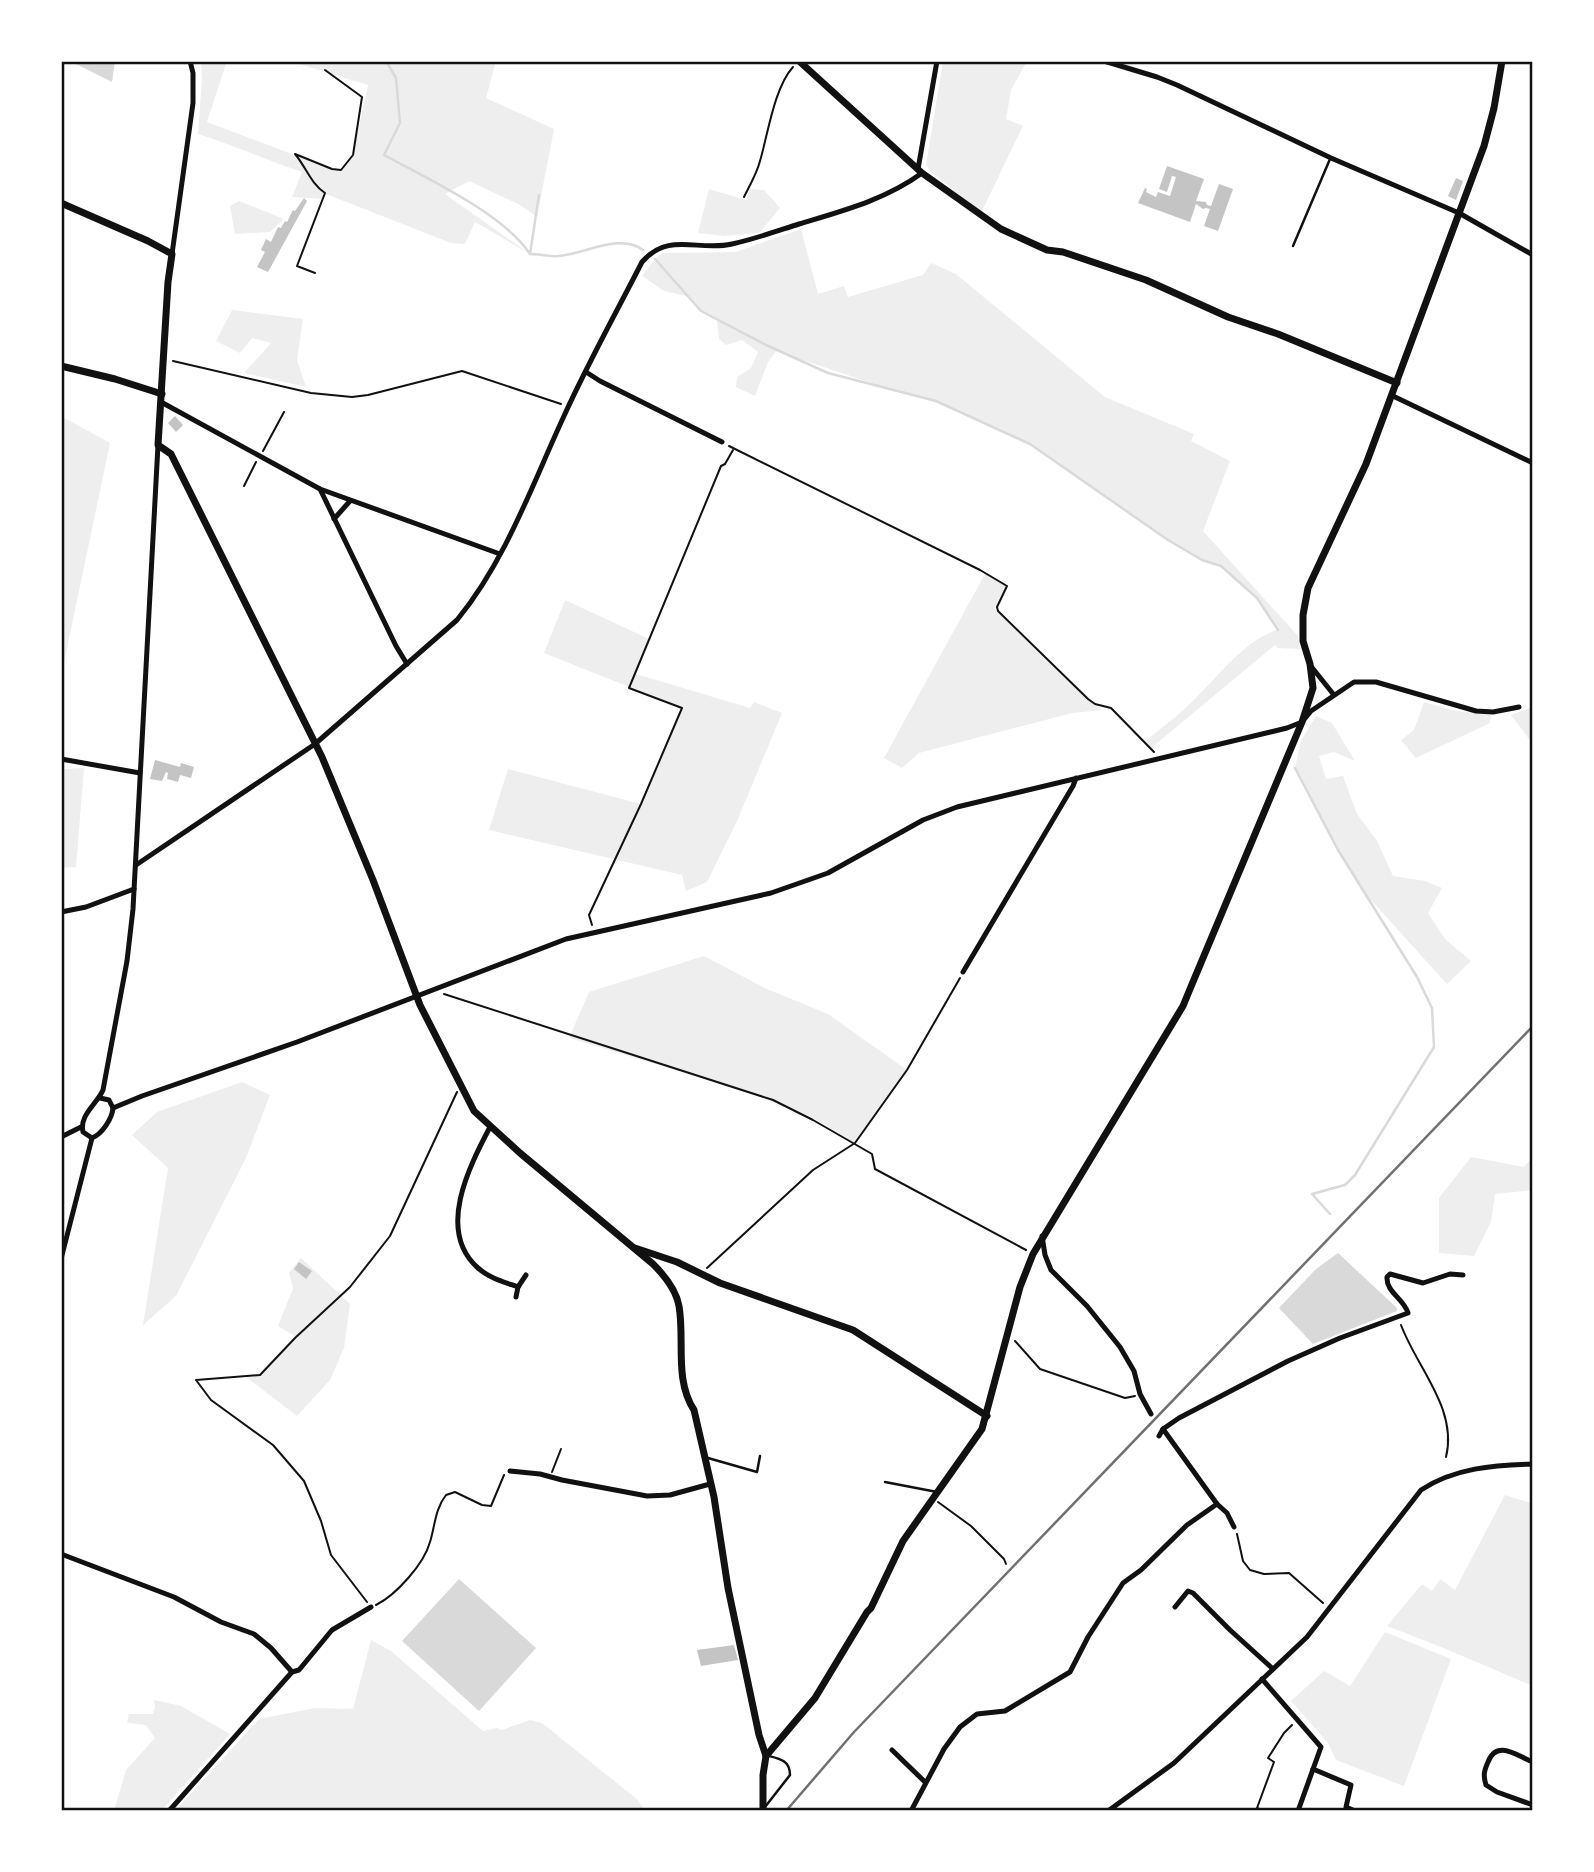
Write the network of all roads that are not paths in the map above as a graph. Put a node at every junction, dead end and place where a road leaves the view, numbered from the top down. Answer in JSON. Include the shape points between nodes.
{"nodes":[{"id":1,"x":190,"y":61,"type":"edge"},
{"id":2,"x":799,"y":61,"type":"edge"},
{"id":3,"x":937,"y":61,"type":"edge"},
{"id":4,"x":1104,"y":61,"type":"edge"},
{"id":5,"x":1502,"y":61,"type":"edge"},
{"id":6,"x":1331,"y":158,"type":"junction"},
{"id":7,"x":920,"y":171,"type":"junction"},
{"id":8,"x":61,"y":203,"type":"edge"},
{"id":9,"x":1459,"y":213,"type":"junction"},
{"id":10,"x":1293,"y":246,"type":"dead end"},
{"id":11,"x":172,"y":254,"type":"junction"},
{"id":12,"x":1533,"y":255,"type":"edge"},
{"id":13,"x":61,"y":366,"type":"edge"},
{"id":14,"x":586,"y":372,"type":"junction"},
{"id":15,"x":1396,"y":383,"type":"junction"},
{"id":16,"x":1393,"y":396,"type":"junction"},
{"id":17,"x":161,"y":398,"type":"junction"},
{"id":18,"x":722,"y":442,"type":"road end"},
{"id":19,"x":158,"y":445,"type":"junction"},
{"id":20,"x":1533,"y":463,"type":"edge"},
{"id":21,"x":320,"y":489,"type":"junction"},
{"id":22,"x":350,"y":501,"type":"junction"},
{"id":23,"x":334,"y":519,"type":"junction"},
{"id":24,"x":500,"y":554,"type":"junction"},
{"id":25,"x":407,"y":664,"type":"junction"},
{"id":26,"x":1310,"y":664,"type":"junction"},
{"id":27,"x":1334,"y":695,"type":"junction"},
{"id":28,"x":1518,"y":707,"type":"dead end"},
{"id":29,"x":1302,"y":722,"type":"junction"},
{"id":30,"x":315,"y":744,"type":"junction"},
{"id":31,"x":61,"y":758,"type":"edge"},
{"id":32,"x":140,"y":773,"type":"junction"},
{"id":33,"x":1076,"y":778,"type":"junction"},
{"id":34,"x":136,"y":865,"type":"junction"},
{"id":35,"x":134,"y":889,"type":"junction"},
{"id":36,"x":61,"y":912,"type":"edge"},
{"id":37,"x":963,"y":972,"type":"road end"},
{"id":38,"x":416,"y":997,"type":"junction"},
{"id":39,"x":100,"y":1098,"type":"junction"},
{"id":40,"x":113,"y":1108,"type":"junction"},
{"id":41,"x":81,"y":1127,"type":"junction"},
{"id":42,"x":490,"y":1127,"type":"junction"},
{"id":43,"x":61,"y":1137,"type":"edge"},
{"id":44,"x":92,"y":1138,"type":"junction"},
{"id":45,"x":1042,"y":1236,"type":"junction"},
{"id":46,"x":631,"y":1247,"type":"junction"},
{"id":47,"x":61,"y":1259,"type":"edge"},
{"id":48,"x":676,"y":1262,"type":"junction"},
{"id":49,"x":526,"y":1275,"type":"dead end"},
{"id":50,"x":663,"y":1275,"type":"junction"},
{"id":51,"x":1463,"y":1275,"type":"dead end"},
{"id":52,"x":518,"y":1287,"type":"junction"},
{"id":53,"x":516,"y":1297,"type":"dead end"},
{"id":54,"x":1151,"y":1414,"type":"dead end"},
{"id":55,"x":987,"y":1416,"type":"junction"},
{"id":56,"x":1163,"y":1429,"type":"junction"},
{"id":57,"x":1159,"y":1436,"type":"dead end"},
{"id":58,"x":760,"y":1456,"type":"dead end"},
{"id":59,"x":705,"y":1458,"type":"junction"},
{"id":60,"x":1533,"y":1464,"type":"edge"},
{"id":61,"x":510,"y":1471,"type":"road end"},
{"id":62,"x":885,"y":1482,"type":"dead end"},
{"id":63,"x":710,"y":1484,"type":"junction"},
{"id":64,"x":937,"y":1496,"type":"junction"},
{"id":65,"x":1217,"y":1504,"type":"junction"},
{"id":66,"x":1234,"y":1527,"type":"road end"},
{"id":67,"x":61,"y":1554,"type":"edge"},
{"id":68,"x":1175,"y":1607,"type":"dead end"},
{"id":69,"x":371,"y":1608,"type":"road end"},
{"id":70,"x":1273,"y":1669,"type":"junction"},
{"id":71,"x":292,"y":1672,"type":"junction"},
{"id":72,"x":1262,"y":1679,"type":"junction"},
{"id":73,"x":761,"y":1741,"type":"junction"},
{"id":74,"x":778,"y":1741,"type":"junction"},
{"id":75,"x":892,"y":1750,"type":"dead end"},
{"id":76,"x":766,"y":1756,"type":"junction"},
{"id":77,"x":1533,"y":1762,"type":"edge"},
{"id":78,"x":1313,"y":1769,"type":"junction"},
{"id":79,"x":925,"y":1782,"type":"junction"},
{"id":80,"x":1533,"y":1805,"type":"edge"},
{"id":81,"x":763,"y":1810,"type":"edge"},
{"id":82,"x":169,"y":1811,"type":"edge"},
{"id":83,"x":911,"y":1811,"type":"edge"},
{"id":84,"x":1108,"y":1811,"type":"edge"},
{"id":85,"x":1298,"y":1811,"type":"edge"},
{"id":86,"x":1355,"y":1811,"type":"edge"}],
"edges":[{"from":1,"to":11,"type":"street","via":[[193,103]]},
{"from":2,"to":7,"type":"street"},
{"from":3,"to":7,"type":"street"},
{"from":4,"to":6,"type":"street","via":[[1159,78]]},
{"from":5,"to":9,"type":"street","via":[[1484,146]]},
{"from":6,"to":9,"type":"street"},
{"from":6,"to":10,"type":"lane"},
{"from":7,"to":14,"type":"street","via":[[893,192],[737,243],[670,244],[650,253]]},
{"from":7,"to":15,"type":"street","via":[[1001,229],[1047,250],[1146,280]]},
{"from":8,"to":11,"type":"street"},
{"from":9,"to":12,"type":"street"},
{"from":9,"to":15,"type":"street"},
{"from":11,"to":17,"type":"street"},
{"from":13,"to":17,"type":"street","via":[[115,379]]},
{"from":14,"to":18,"type":"street"},
{"from":14,"to":24,"type":"street"},
{"from":15,"to":16,"type":"street"},
{"from":16,"to":20,"type":"street"},
{"from":16,"to":26,"type":"street","via":[[1367,464],[1308,588],[1303,641]]},
{"from":17,"to":19,"type":"street"},
{"from":17,"to":21,"type":"street"},
{"from":19,"to":30,"type":"street","via":[[171,454]]},
{"from":19,"to":32,"type":"street"},
{"from":21,"to":22,"type":"street"},
{"from":21,"to":23,"type":"street"},
{"from":22,"to":23,"type":"street"},
{"from":22,"to":24,"type":"street"},
{"from":23,"to":25,"type":"street"},
{"from":24,"to":25,"type":"street","via":[[477,596],[457,620]]},
{"from":25,"to":30,"type":"street"},
{"from":26,"to":27,"type":"street"},
{"from":26,"to":29,"type":"street","via":[[1313,688]]},
{"from":27,"to":28,"type":"street","via":[[1354,682],[1376,682],[1476,710]]},
{"from":27,"to":29,"type":"street"},
{"from":29,"to":33,"type":"street"},
{"from":29,"to":45,"type":"street","via":[[1182,1006]]},
{"from":30,"to":34,"type":"street"},
{"from":30,"to":38,"type":"street"},
{"from":31,"to":32,"type":"street"},
{"from":32,"to":34,"type":"street"},
{"from":33,"to":37,"type":"street"},
{"from":33,"to":38,"type":"street","via":[[957,807],[923,820],[839,869],[771,893],[566,939]]},
{"from":34,"to":35,"type":"street"},
{"from":35,"to":36,"type":"street"},
{"from":35,"to":39,"type":"street","via":[[127,961]]},
{"from":38,"to":40,"type":"street"},
{"from":38,"to":42,"type":"street","via":[[474,1111]]},
{"from":39,"to":40,"type":"street"},
{"from":39,"to":41,"type":"street"},
{"from":40,"to":44,"type":"street","via":[[102,1131]]},
{"from":41,"to":43,"type":"street"},
{"from":41,"to":44,"type":"street"},
{"from":42,"to":46,"type":"street"},
{"from":42,"to":52,"type":"street","via":[[458,1206],[457,1230],[462,1249],[477,1268]]},
{"from":44,"to":47,"type":"street"},
{"from":45,"to":54,"type":"street","via":[[1051,1270],[1114,1338],[1134,1371]]},
{"from":45,"to":55,"type":"street","via":[[1020,1287]]},
{"from":46,"to":48,"type":"street"},
{"from":46,"to":50,"type":"street"},
{"from":48,"to":50,"type":"street"},
{"from":48,"to":55,"type":"street","via":[[853,1330]]},
{"from":49,"to":52,"type":"street"},
{"from":50,"to":59,"type":"street","via":[[679,1307],[681,1368]]},
{"from":51,"to":56,"type":"street","via":[[1450,1274],[1423,1283],[1390,1274],[1387,1285],[1408,1313],[1288,1361]]},
{"from":52,"to":53,"type":"street"},
{"from":55,"to":64,"type":"street"},
{"from":56,"to":57,"type":"street"},
{"from":56,"to":65,"type":"street"},
{"from":58,"to":59,"type":"lane","via":[[757,1472]]},
{"from":59,"to":63,"type":"street"},
{"from":60,"to":70,"type":"street","via":[[1504,1464],[1447,1475],[1421,1490],[1307,1637]]},
{"from":61,"to":63,"type":"street","via":[[647,1496]]},
{"from":62,"to":64,"type":"lane"},
{"from":63,"to":73,"type":"street"},
{"from":64,"to":74,"type":"street","via":[[903,1541],[872,1608],[816,1698]]},
{"from":65,"to":66,"type":"street"},
{"from":65,"to":79,"type":"street","via":[[1123,1583],[1070,1672],[1005,1711],[969,1719]]},
{"from":67,"to":71,"type":"street","via":[[174,1597],[254,1634]]},
{"from":68,"to":70,"type":"street","via":[[1188,1591],[1194,1592]]},
{"from":69,"to":71,"type":"street","via":[[332,1630],[299,1670]]},
{"from":70,"to":72,"type":"street"},
{"from":71,"to":82,"type":"street"},
{"from":72,"to":78,"type":"street","via":[[1321,1747]]},
{"from":72,"to":84,"type":"street","via":[[1174,1763]]},
{"from":73,"to":74,"type":"street"},
{"from":73,"to":76,"type":"street"},
{"from":74,"to":76,"type":"street"},
{"from":75,"to":79,"type":"street"},
{"from":76,"to":81,"type":"street"},
{"from":76,"to":81,"type":"lane","via":[[783,1759],[790,1775]]},
{"from":77,"to":80,"type":"street","via":[[1498,1749],[1483,1772],[1486,1784],[1497,1792]]},
{"from":78,"to":85,"type":"street"},
{"from":78,"to":86,"type":"street","via":[[1350,1785],[1346,1807]]},
{"from":79,"to":83,"type":"street"}]}
